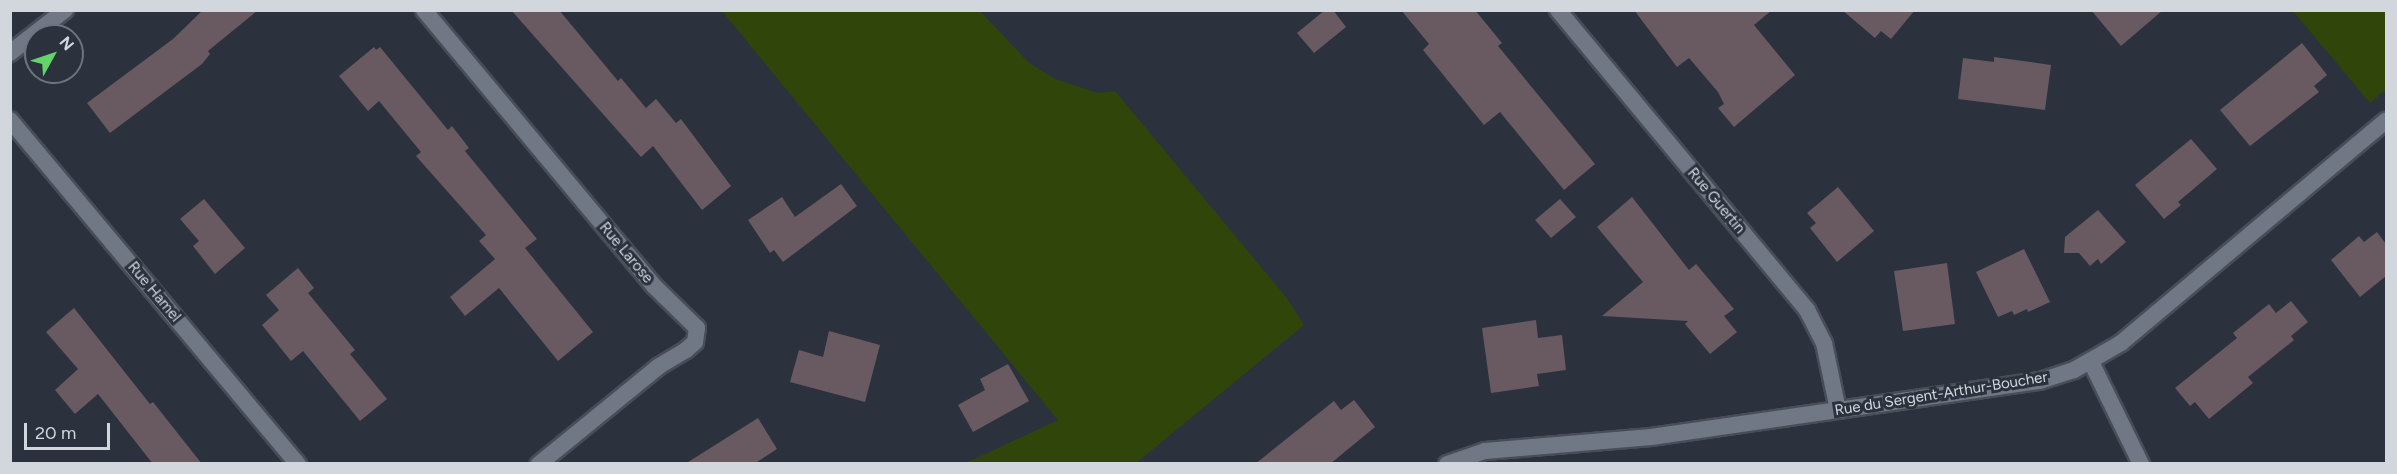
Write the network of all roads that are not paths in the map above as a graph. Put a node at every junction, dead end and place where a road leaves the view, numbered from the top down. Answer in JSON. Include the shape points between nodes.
{"nodes":[{"id":1,"x":65,"y":10,"type":"edge"},
{"id":2,"x":424,"y":10,"type":"edge"},
{"id":3,"x":1558,"y":10,"type":"edge"},
{"id":4,"x":10,"y":53,"type":"edge"},
{"id":5,"x":10,"y":120,"type":"edge"},
{"id":6,"x":2386,"y":122,"type":"edge"},
{"id":7,"x":2091,"y":362,"type":"junction"},
{"id":8,"x":1838,"y":410,"type":"junction"},
{"id":9,"x":298,"y":464,"type":"edge"},
{"id":10,"x":539,"y":464,"type":"edge"},
{"id":11,"x":1447,"y":464,"type":"edge"},
{"id":12,"x":2141,"y":464,"type":"edge"}],
"edges":[{"from":1,"to":4,"type":"street"},
{"from":2,"to":10,"type":"street","name":"Rue Larose","via":[[654,286],[697,328],[695,342],[686,350],[658,367]]},
{"from":3,"to":8,"type":"street","name":"Rue Guertin","via":[[1807,310],[1824,343]]},
{"from":5,"to":9,"type":"street","name":"Rue Hamel"},
{"from":6,"to":7,"type":"street","name":"Rue du Sergent-Arthur-Boucher","via":[[2121,343]]},
{"from":7,"to":8,"type":"street","name":"Rue du Sergent-Arthur-Boucher","via":[[2040,381]]},
{"from":7,"to":12,"type":"street"},
{"from":8,"to":11,"type":"street","name":"Rue du Sergent-Arthur-Boucher","via":[[1651,437],[1485,451]]}]}
